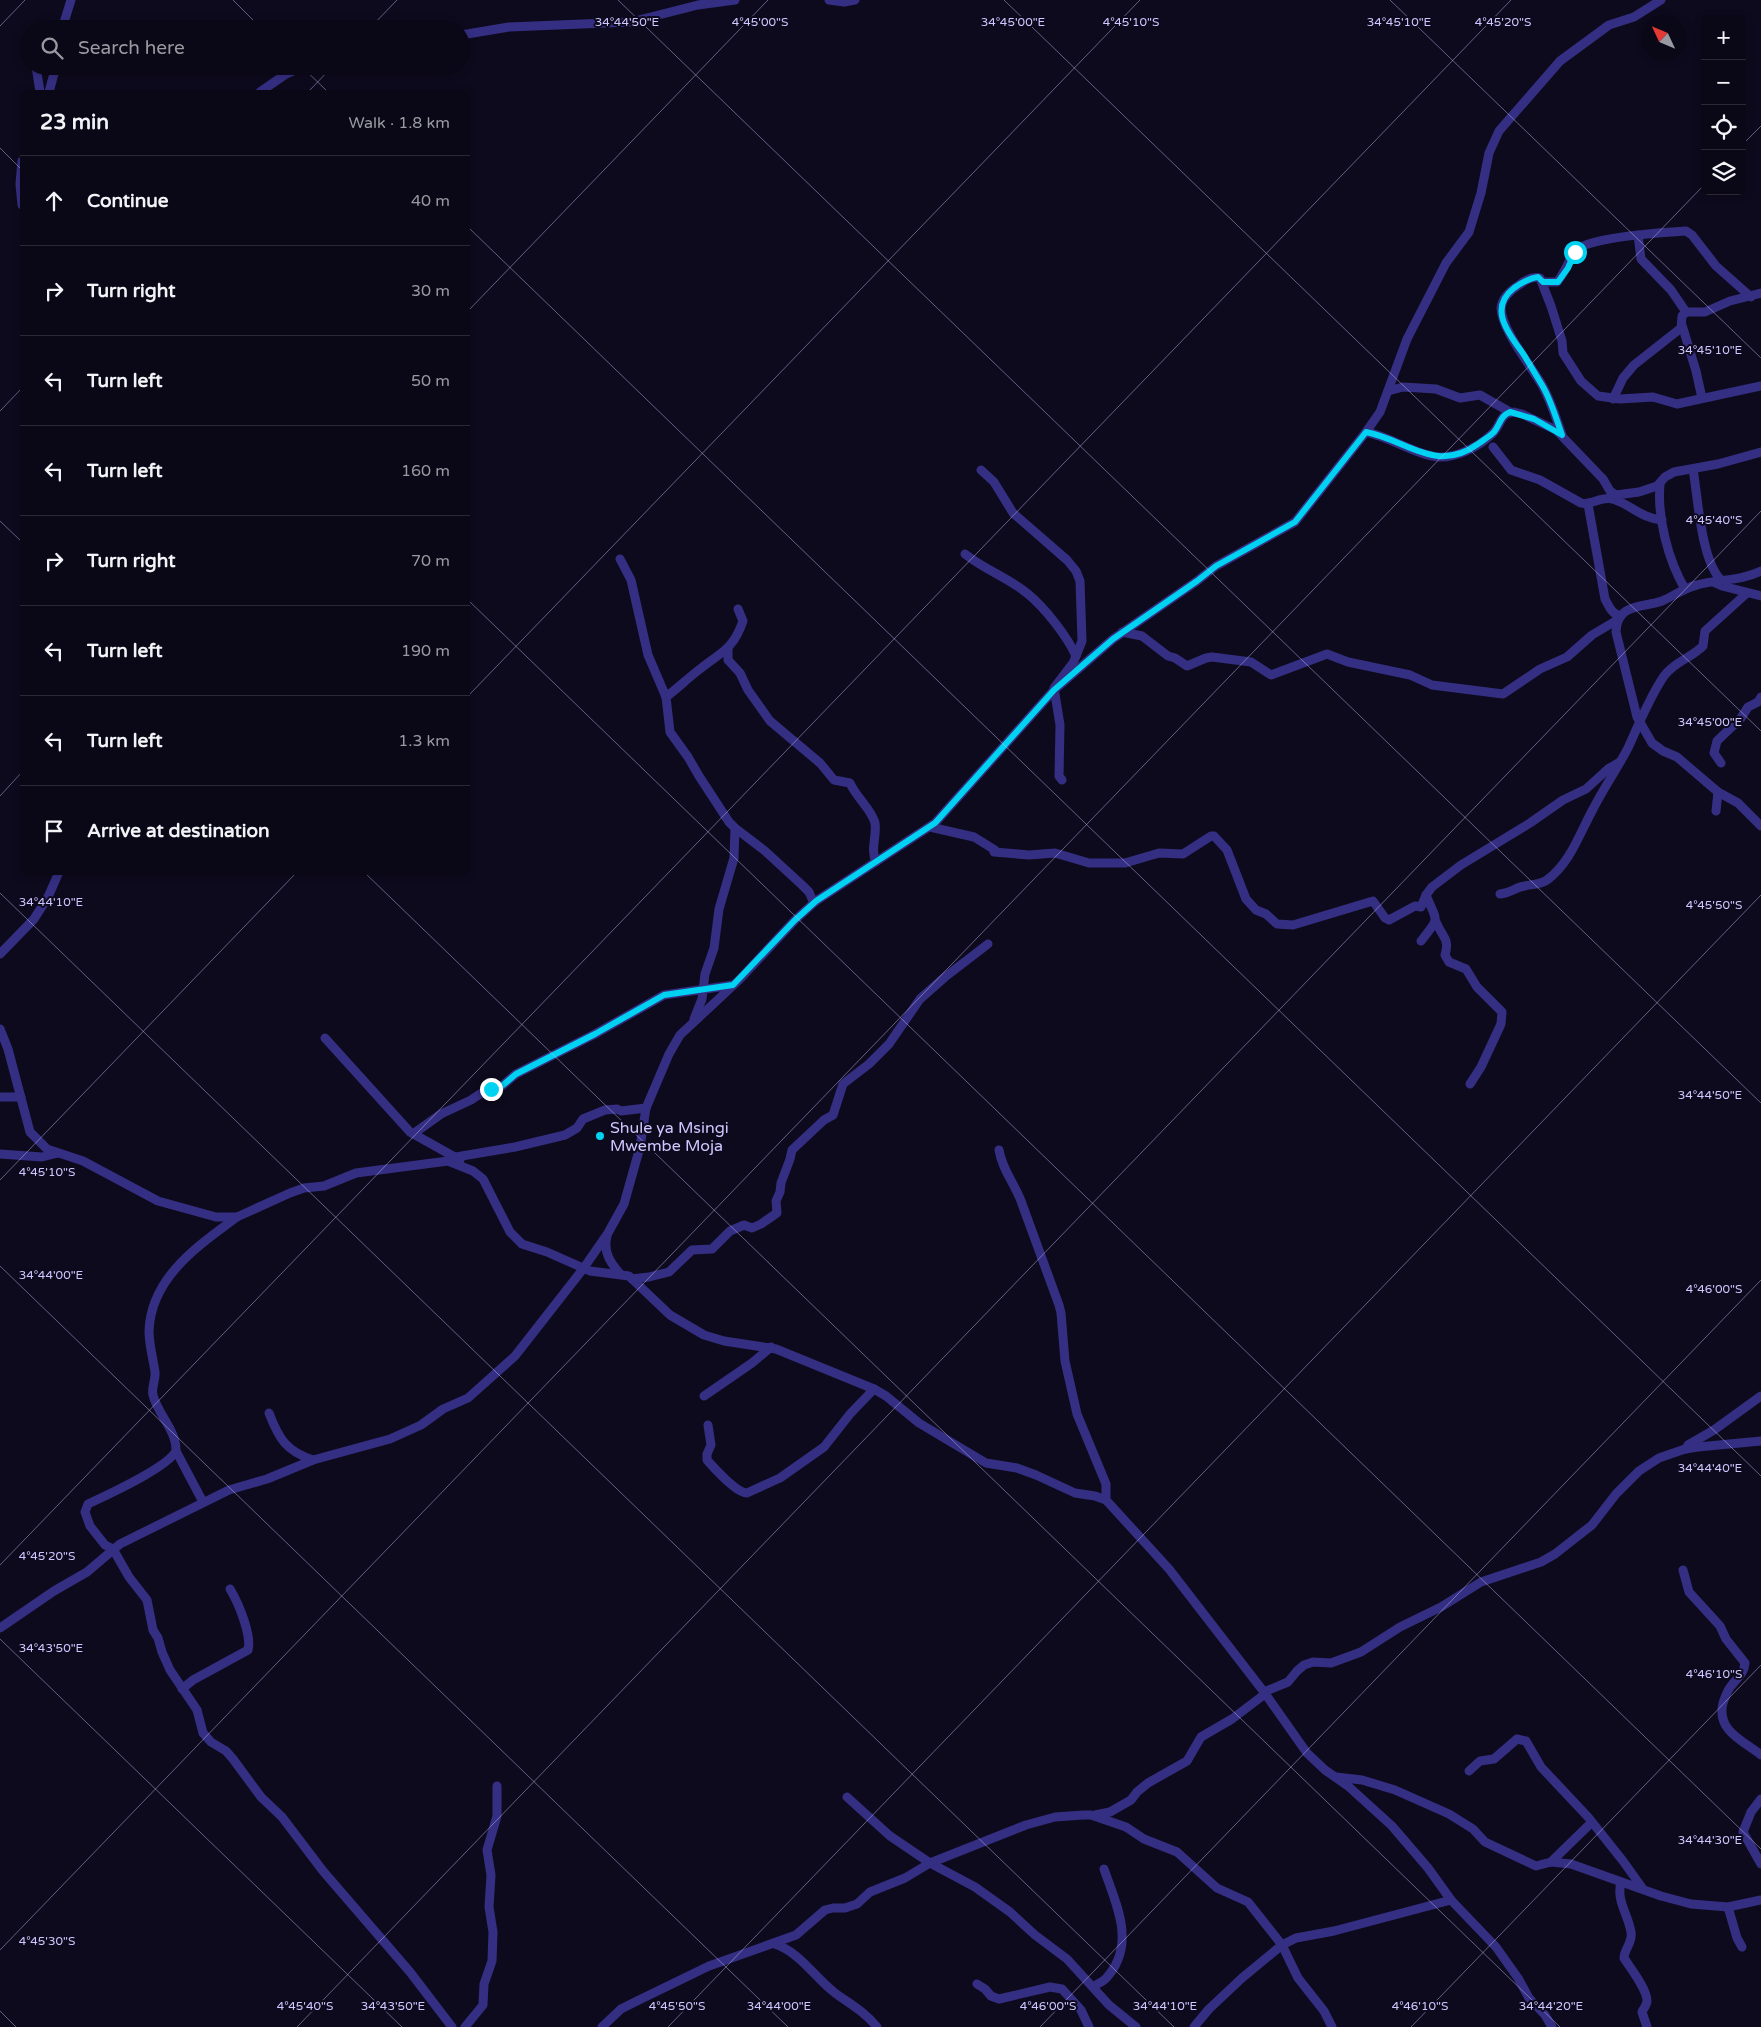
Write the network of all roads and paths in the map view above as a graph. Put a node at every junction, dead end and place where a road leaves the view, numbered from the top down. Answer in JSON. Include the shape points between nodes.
{"nodes":[{"id":1,"x":71,"y":0,"type":"edge"},
{"id":2,"x":734,"y":0,"type":"edge"},
{"id":3,"x":829,"y":0,"type":"edge"},
{"id":4,"x":855,"y":0,"type":"edge"},
{"id":5,"x":1661,"y":0,"type":"edge"},
{"id":6,"x":65,"y":20,"type":"edge"},
{"id":7,"x":470,"y":34,"type":"edge"},
{"id":8,"x":37,"y":75,"type":"edge"},
{"id":9,"x":54,"y":75,"type":"edge"},
{"id":10,"x":285,"y":75,"type":"edge"},
{"id":11,"x":40,"y":90,"type":"edge"},
{"id":12,"x":50,"y":90,"type":"edge"},
{"id":13,"x":263,"y":90,"type":"edge"},
{"id":14,"x":1638,"y":236,"type":"junction"},
{"id":15,"x":1543,"y":282,"type":"junction"},
{"id":16,"x":1761,"y":294,"type":"edge"},
{"id":17,"x":1751,"y":297,"type":"junction"},
{"id":18,"x":1686,"y":312,"type":"junction"},
{"id":19,"x":1682,"y":326,"type":"junction"},
{"id":20,"x":1761,"y":386,"type":"edge"},
{"id":21,"x":1388,"y":391,"type":"junction"},
{"id":22,"x":1702,"y":398,"type":"junction"},
{"id":23,"x":1613,"y":399,"type":"junction"},
{"id":24,"x":1510,"y":412,"type":"junction"},
{"id":25,"x":1366,"y":432,"type":"junction"},
{"id":26,"x":1562,"y":435,"type":"junction"},
{"id":27,"x":1493,"y":447,"type":"dead end"},
{"id":28,"x":1761,"y":452,"type":"edge"},
{"id":29,"x":1693,"y":469,"type":"junction"},
{"id":30,"x":981,"y":470,"type":"dead end"},
{"id":31,"x":1660,"y":484,"type":"junction"},
{"id":32,"x":1588,"y":504,"type":"junction"},
{"id":33,"x":1662,"y":520,"type":"junction"},
{"id":34,"x":965,"y":554,"type":"dead end"},
{"id":35,"x":620,"y":559,"type":"dead end"},
{"id":36,"x":1761,"y":571,"type":"edge"},
{"id":37,"x":1722,"y":581,"type":"junction"},
{"id":38,"x":1712,"y":582,"type":"junction"},
{"id":39,"x":1685,"y":589,"type":"junction"},
{"id":40,"x":1747,"y":593,"type":"junction"},
{"id":41,"x":1761,"y":596,"type":"edge"},
{"id":42,"x":738,"y":609,"type":"dead end"},
{"id":43,"x":1620,"y":617,"type":"junction"},
{"id":44,"x":1122,"y":632,"type":"junction"},
{"id":45,"x":728,"y":648,"type":"junction"},
{"id":46,"x":1076,"y":656,"type":"junction"},
{"id":47,"x":730,"y":662,"type":"junction"},
{"id":48,"x":711,"y":663,"type":"junction"},
{"id":49,"x":1054,"y":690,"type":"junction"},
{"id":50,"x":666,"y":697,"type":"junction"},
{"id":51,"x":1761,"y":697,"type":"edge"},
{"id":52,"x":1639,"y":722,"type":"junction"},
{"id":53,"x":1620,"y":762,"type":"junction"},
{"id":54,"x":1721,"y":763,"type":"dead end"},
{"id":55,"x":1062,"y":780,"type":"dead end"},
{"id":56,"x":1718,"y":792,"type":"junction"},
{"id":57,"x":1716,"y":812,"type":"dead end"},
{"id":58,"x":1761,"y":826,"type":"edge"},
{"id":59,"x":930,"y":827,"type":"junction"},
{"id":60,"x":735,"y":828,"type":"junction"},
{"id":61,"x":876,"y":862,"type":"junction"},
{"id":62,"x":58,"y":875,"type":"edge"},
{"id":63,"x":1500,"y":894,"type":"dead end"},
{"id":64,"x":1426,"y":896,"type":"junction"},
{"id":65,"x":816,"y":901,"type":"junction"},
{"id":66,"x":1436,"y":922,"type":"junction"},
{"id":67,"x":1421,"y":940,"type":"dead end"},
{"id":68,"x":988,"y":944,"type":"dead end"},
{"id":69,"x":0,"y":954,"type":"edge"},
{"id":70,"x":733,"y":985,"type":"junction"},
{"id":71,"x":702,"y":989,"type":"junction"},
{"id":72,"x":693,"y":1022,"type":"junction"},
{"id":73,"x":0,"y":1029,"type":"edge"},
{"id":74,"x":325,"y":1038,"type":"dead end"},
{"id":75,"x":1470,"y":1084,"type":"dead end"},
{"id":76,"x":0,"y":1097,"type":"edge"},
{"id":77,"x":21,"y":1097,"type":"junction"},
{"id":78,"x":646,"y":1108,"type":"junction"},
{"id":79,"x":413,"y":1134,"type":"junction"},
{"id":80,"x":999,"y":1150,"type":"dead end"},
{"id":81,"x":0,"y":1154,"type":"edge"},
{"id":82,"x":58,"y":1154,"type":"junction"},
{"id":83,"x":456,"y":1157,"type":"junction"},
{"id":84,"x":473,"y":1171,"type":"junction"},
{"id":85,"x":236,"y":1216,"type":"junction"},
{"id":86,"x":608,"y":1233,"type":"junction"},
{"id":87,"x":583,"y":1269,"type":"junction"},
{"id":88,"x":620,"y":1274,"type":"junction"},
{"id":89,"x":632,"y":1278,"type":"junction"},
{"id":90,"x":770,"y":1347,"type":"junction"},
{"id":91,"x":874,"y":1390,"type":"junction"},
{"id":92,"x":704,"y":1396,"type":"dead end"},
{"id":93,"x":1761,"y":1396,"type":"edge"},
{"id":94,"x":269,"y":1413,"type":"dead end"},
{"id":95,"x":708,"y":1425,"type":"dead end"},
{"id":96,"x":1761,"y":1441,"type":"edge"},
{"id":97,"x":1686,"y":1449,"type":"junction"},
{"id":98,"x":176,"y":1451,"type":"junction"},
{"id":99,"x":314,"y":1460,"type":"junction"},
{"id":100,"x":1106,"y":1500,"type":"junction"},
{"id":101,"x":203,"y":1502,"type":"junction"},
{"id":102,"x":113,"y":1549,"type":"junction"},
{"id":103,"x":1683,"y":1570,"type":"dead end"},
{"id":104,"x":230,"y":1589,"type":"dead end"},
{"id":105,"x":0,"y":1628,"type":"edge"},
{"id":106,"x":182,"y":1689,"type":"junction"},
{"id":107,"x":1264,"y":1693,"type":"junction"},
{"id":108,"x":1761,"y":1755,"type":"edge"},
{"id":109,"x":1469,"y":1771,"type":"dead end"},
{"id":110,"x":1335,"y":1777,"type":"junction"},
{"id":111,"x":497,"y":1786,"type":"dead end"},
{"id":112,"x":847,"y":1796,"type":"dead end"},
{"id":113,"x":1761,"y":1799,"type":"edge"},
{"id":114,"x":1091,"y":1815,"type":"junction"},
{"id":115,"x":1591,"y":1823,"type":"junction"},
{"id":116,"x":1551,"y":1862,"type":"junction"},
{"id":117,"x":930,"y":1863,"type":"junction"},
{"id":118,"x":1761,"y":1864,"type":"edge"},
{"id":119,"x":1104,"y":1869,"type":"dead end"},
{"id":120,"x":1621,"y":1882,"type":"junction"},
{"id":121,"x":1643,"y":1889,"type":"junction"},
{"id":122,"x":1451,"y":1900,"type":"junction"},
{"id":123,"x":1761,"y":1900,"type":"edge"},
{"id":124,"x":1728,"y":1907,"type":"junction"},
{"id":125,"x":776,"y":1944,"type":"junction"},
{"id":126,"x":1282,"y":1945,"type":"junction"},
{"id":127,"x":1742,"y":1947,"type":"dead end"},
{"id":128,"x":977,"y":1984,"type":"dead end"},
{"id":129,"x":1093,"y":1987,"type":"junction"},
{"id":130,"x":1332,"y":2026,"type":"edge"},
{"id":131,"x":452,"y":2027,"type":"edge"},
{"id":132,"x":465,"y":2027,"type":"edge"},
{"id":133,"x":602,"y":2027,"type":"edge"},
{"id":134,"x":877,"y":2027,"type":"edge"},
{"id":135,"x":1089,"y":2027,"type":"edge"},
{"id":136,"x":1136,"y":2027,"type":"edge"},
{"id":137,"x":1194,"y":2027,"type":"edge"},
{"id":138,"x":1552,"y":2027,"type":"edge"},
{"id":139,"x":1647,"y":2027,"type":"edge"}],
"edges":[{"from":1,"to":6,"type":"street"},
{"from":2,"to":7,"type":"street","via":[[698,5],[631,22],[509,27]]},
{"from":3,"to":4,"type":"street"},
{"from":5,"to":21,"type":"street","via":[[1634,17],[1610,25],[1560,61],[1499,131],[1489,153],[1481,193],[1468,232],[1433,287],[1407,339]]},
{"from":8,"to":11,"type":"street"},
{"from":9,"to":12,"type":"street"},
{"from":10,"to":13,"type":"street"},
{"from":14,"to":15,"type":"street","via":[[1580,247],[1572,255],[1558,282]]},
{"from":14,"to":17,"type":"street","via":[[1688,232],[1716,266]]},
{"from":14,"to":18,"type":"street","via":[[1641,258],[1671,290]]},
{"from":15,"to":23,"type":"street","via":[[1567,360],[1594,394]]},
{"from":15,"to":26,"type":"street","via":[[1535,277],[1513,289],[1501,308],[1508,333],[1546,392]]},
{"from":16,"to":17,"type":"street"},
{"from":17,"to":18,"type":"street","via":[[1730,301],[1705,312]]},
{"from":18,"to":19,"type":"street","via":[[1682,316]]},
{"from":19,"to":22,"type":"street"},
{"from":19,"to":23,"type":"street","via":[[1634,365],[1623,378]]},
{"from":20,"to":22,"type":"street"},
{"from":21,"to":24,"type":"street","via":[[1436,389],[1460,398],[1480,395]]},
{"from":21,"to":25,"type":"street","via":[[1380,412]]},
{"from":22,"to":23,"type":"street","via":[[1677,404],[1653,397]]},
{"from":24,"to":25,"type":"street","via":[[1502,417],[1494,432],[1475,446],[1440,457]]},
{"from":24,"to":26,"type":"street","via":[[1534,419]]},
{"from":25,"to":44,"type":"street","via":[[1295,522],[1216,566]]},
{"from":26,"to":31,"type":"street","via":[[1613,494],[1639,492]]},
{"from":27,"to":32,"type":"street","via":[[1511,470],[1528,474],[1576,501]]},
{"from":28,"to":29,"type":"street"},
{"from":29,"to":31,"type":"street","via":[[1674,472]]},
{"from":29,"to":37,"type":"street","via":[[1706,552]]},
{"from":30,"to":46,"type":"street","via":[[994,482],[1013,513],[1076,571],[1080,581],[1082,642]]},
{"from":31,"to":33,"type":"street"},
{"from":32,"to":33,"type":"street","via":[[1612,499],[1648,518]]},
{"from":32,"to":43,"type":"street","via":[[1605,599],[1612,612]]},
{"from":33,"to":39,"type":"street","via":[[1668,551]]},
{"from":34,"to":46,"type":"street","via":[[1027,593]]},
{"from":35,"to":50,"type":"street","via":[[631,580],[648,655]]},
{"from":36,"to":37,"type":"street"},
{"from":37,"to":38,"type":"street"},
{"from":38,"to":39,"type":"street"},
{"from":38,"to":40,"type":"street"},
{"from":39,"to":43,"type":"street","via":[[1664,600],[1635,607]]},
{"from":40,"to":41,"type":"street"},
{"from":40,"to":52,"type":"street","via":[[1705,632],[1703,646],[1669,670]]},
{"from":42,"to":45,"type":"street","via":[[743,621]]},
{"from":43,"to":44,"type":"street","via":[[1567,657],[1540,669],[1503,694],[1432,685],[1410,675],[1348,662],[1327,654],[1271,675],[1251,662],[1212,657],[1187,666],[1142,636]]},
{"from":43,"to":52,"type":"street","via":[[1618,643]]},
{"from":44,"to":49,"type":"street"},
{"from":45,"to":47,"type":"street"},
{"from":45,"to":48,"type":"street"},
{"from":46,"to":49,"type":"street"},
{"from":47,"to":48,"type":"street"},
{"from":47,"to":61,"type":"street","via":[[770,721],[820,763],[834,780],[850,783],[874,823],[873,855]]},
{"from":48,"to":50,"type":"street"},
{"from":49,"to":55,"type":"street","via":[[1060,725]]},
{"from":49,"to":59,"type":"street"},
{"from":50,"to":60,"type":"street","via":[[670,732]]},
{"from":51,"to":54,"type":"street","via":[[1717,741],[1714,753]]},
{"from":52,"to":53,"type":"street"},
{"from":52,"to":56,"type":"street","via":[[1655,746],[1680,759]]},
{"from":53,"to":63,"type":"street","via":[[1562,866],[1545,882]]},
{"from":53,"to":64,"type":"street","via":[[1608,768],[1586,789],[1562,800],[1461,865],[1432,887]]},
{"from":56,"to":57,"type":"street"},
{"from":56,"to":58,"type":"street","via":[[1738,803]]},
{"from":59,"to":61,"type":"street"},
{"from":59,"to":64,"type":"street","via":[[974,837],[995,851],[1029,855],[1055,853],[1089,863],[1125,863],[1159,853],[1183,854],[1214,836],[1227,850],[1246,899],[1256,910],[1278,924],[1294,925],[1373,901],[1389,920],[1415,906],[1420,907]]},
{"from":60,"to":65,"type":"street","via":[[766,851],[809,892],[812,901]]},
{"from":60,"to":71,"type":"street","via":[[734,858]]},
{"from":61,"to":65,"type":"street"},
{"from":62,"to":69,"type":"street","via":[[34,919]]},
{"from":64,"to":66,"type":"street"},
{"from":65,"to":70,"type":"street"},
{"from":66,"to":67,"type":"street"},
{"from":66,"to":75,"type":"street","via":[[1448,945],[1445,955],[1448,960],[1466,969],[1477,987],[1502,1012],[1501,1024]]},
{"from":68,"to":89,"type":"street","via":[[920,999],[889,1044],[843,1084],[833,1115],[792,1150],[776,1201],[776,1214],[752,1228],[744,1225],[731,1230],[712,1248],[692,1250],[670,1272]]},
{"from":70,"to":71,"type":"street"},
{"from":70,"to":72,"type":"street"},
{"from":71,"to":72,"type":"street","via":[[702,1000]]},
{"from":71,"to":79,"type":"street","via":[[664,995],[516,1074],[497,1090],[486,1090],[441,1114]]},
{"from":72,"to":78,"type":"street","via":[[673,1046]]},
{"from":73,"to":77,"type":"street"},
{"from":74,"to":79,"type":"street"},
{"from":76,"to":77,"type":"street"},
{"from":77,"to":82,"type":"street","via":[[33,1136],[46,1149]]},
{"from":78,"to":83,"type":"street","via":[[605,1110],[583,1119],[565,1136]]},
{"from":78,"to":86,"type":"street","via":[[630,1187]]},
{"from":79,"to":83,"type":"street"},
{"from":80,"to":100,"type":"street","via":[[1001,1164],[1021,1201],[1059,1305],[1065,1361],[1077,1414],[1106,1484]]},
{"from":81,"to":82,"type":"street","via":[[42,1157]]},
{"from":82,"to":85,"type":"street","via":[[83,1161],[158,1201],[216,1217]]},
{"from":83,"to":84,"type":"street"},
{"from":84,"to":85,"type":"street","via":[[442,1161],[356,1173],[324,1186],[290,1193]]},
{"from":84,"to":87,"type":"street","via":[[483,1179],[517,1240]]},
{"from":85,"to":98,"type":"street","via":[[176,1266],[162,1287],[153,1311],[149,1330],[155,1377],[152,1392]]},
{"from":86,"to":87,"type":"street"},
{"from":86,"to":88,"type":"street","via":[[607,1253],[610,1263]]},
{"from":87,"to":88,"type":"street"},
{"from":87,"to":99,"type":"street","via":[[515,1356],[463,1402],[390,1439]]},
{"from":88,"to":89,"type":"street"},
{"from":89,"to":90,"type":"street","via":[[670,1315],[704,1334],[724,1341]]},
{"from":90,"to":91,"type":"street"},
{"from":90,"to":92,"type":"street"},
{"from":91,"to":95,"type":"street","via":[[824,1447],[780,1478],[747,1493],[740,1491],[707,1460],[711,1445]]},
{"from":91,"to":100,"type":"street","via":[[919,1423],[986,1463],[1017,1468],[1075,1493]]},
{"from":93,"to":97,"type":"street","via":[[1714,1430],[1688,1444]]},
{"from":94,"to":99,"type":"street","via":[[286,1447]]},
{"from":96,"to":97,"type":"street"},
{"from":97,"to":107,"type":"street","via":[[1659,1458],[1639,1471],[1592,1525],[1555,1554],[1541,1562],[1481,1582],[1361,1652],[1331,1663],[1304,1665],[1288,1682]]},
{"from":98,"to":101,"type":"street"},
{"from":98,"to":102,"type":"street","via":[[168,1461],[85,1508],[90,1526],[105,1545]]},
{"from":99,"to":101,"type":"street"},
{"from":100,"to":107,"type":"street","via":[[1169,1569]]},
{"from":101,"to":102,"type":"street"},
{"from":102,"to":105,"type":"street","via":[[87,1572]]},
{"from":102,"to":106,"type":"street","via":[[146,1600],[153,1630]]},
{"from":103,"to":108,"type":"street","via":[[1689,1592],[1720,1626],[1745,1664],[1742,1674],[1726,1693],[1722,1708],[1724,1723],[1736,1738]]},
{"from":104,"to":106,"type":"street","via":[[244,1621],[249,1648]]},
{"from":106,"to":131,"type":"street","via":[[196,1710],[203,1733],[233,1759]]},
{"from":107,"to":110,"type":"street","via":[[1307,1753]]},
{"from":107,"to":114,"type":"street","via":[[1232,1719],[1201,1737],[1187,1761],[1140,1788],[1131,1800],[1110,1812]]},
{"from":109,"to":115,"type":"street","via":[[1480,1761],[1494,1759],[1517,1740],[1524,1740],[1541,1766]]},
{"from":110,"to":116,"type":"street","via":[[1362,1780],[1396,1790],[1449,1814],[1473,1829],[1485,1842],[1531,1864]]},
{"from":110,"to":122,"type":"street","via":[[1392,1826]]},
{"from":111,"to":132,"type":"street","via":[[497,1816],[487,1850],[491,1875],[489,1907],[493,1955],[484,1984],[483,2005]]},
{"from":112,"to":117,"type":"street","via":[[890,1836]]},
{"from":113,"to":118,"type":"street","via":[[1751,1812],[1743,1832]]},
{"from":114,"to":117,"type":"street","via":[[1055,1817],[1026,1825]]},
{"from":114,"to":126,"type":"street","via":[[1126,1827],[1144,1839],[1177,1852],[1217,1888],[1248,1902]]},
{"from":115,"to":116,"type":"street"},
{"from":115,"to":121,"type":"street"},
{"from":116,"to":120,"type":"street","via":[[1571,1864]]},
{"from":117,"to":125,"type":"street","via":[[905,1878],[870,1892],[857,1904],[825,1910],[796,1935]]},
{"from":117,"to":129,"type":"street","via":[[965,1881],[1010,1912],[1067,1960]]},
{"from":119,"to":129,"type":"street","via":[[1123,1933],[1114,1969],[1104,1981]]},
{"from":120,"to":121,"type":"street"},
{"from":120,"to":139,"type":"street","via":[[1618,1895],[1631,1932],[1631,1942],[1624,1958],[1646,1999],[1642,2012]]},
{"from":121,"to":124,"type":"street","via":[[1691,1904]]},
{"from":122,"to":126,"type":"street","via":[[1296,1938]]},
{"from":122,"to":138,"type":"street","via":[[1502,1955]]},
{"from":123,"to":124,"type":"street"},
{"from":124,"to":127,"type":"street"},
{"from":125,"to":133,"type":"street","via":[[709,1966],[621,2009]]},
{"from":125,"to":134,"type":"street","via":[[803,1961],[829,1988]]},
{"from":126,"to":130,"type":"street","via":[[1298,1978]]},
{"from":126,"to":137,"type":"street","via":[[1209,2009]]},
{"from":128,"to":135,"type":"street","via":[[999,2000],[1050,1987],[1062,1989],[1082,2010]]},
{"from":129,"to":136,"type":"street"}]}
